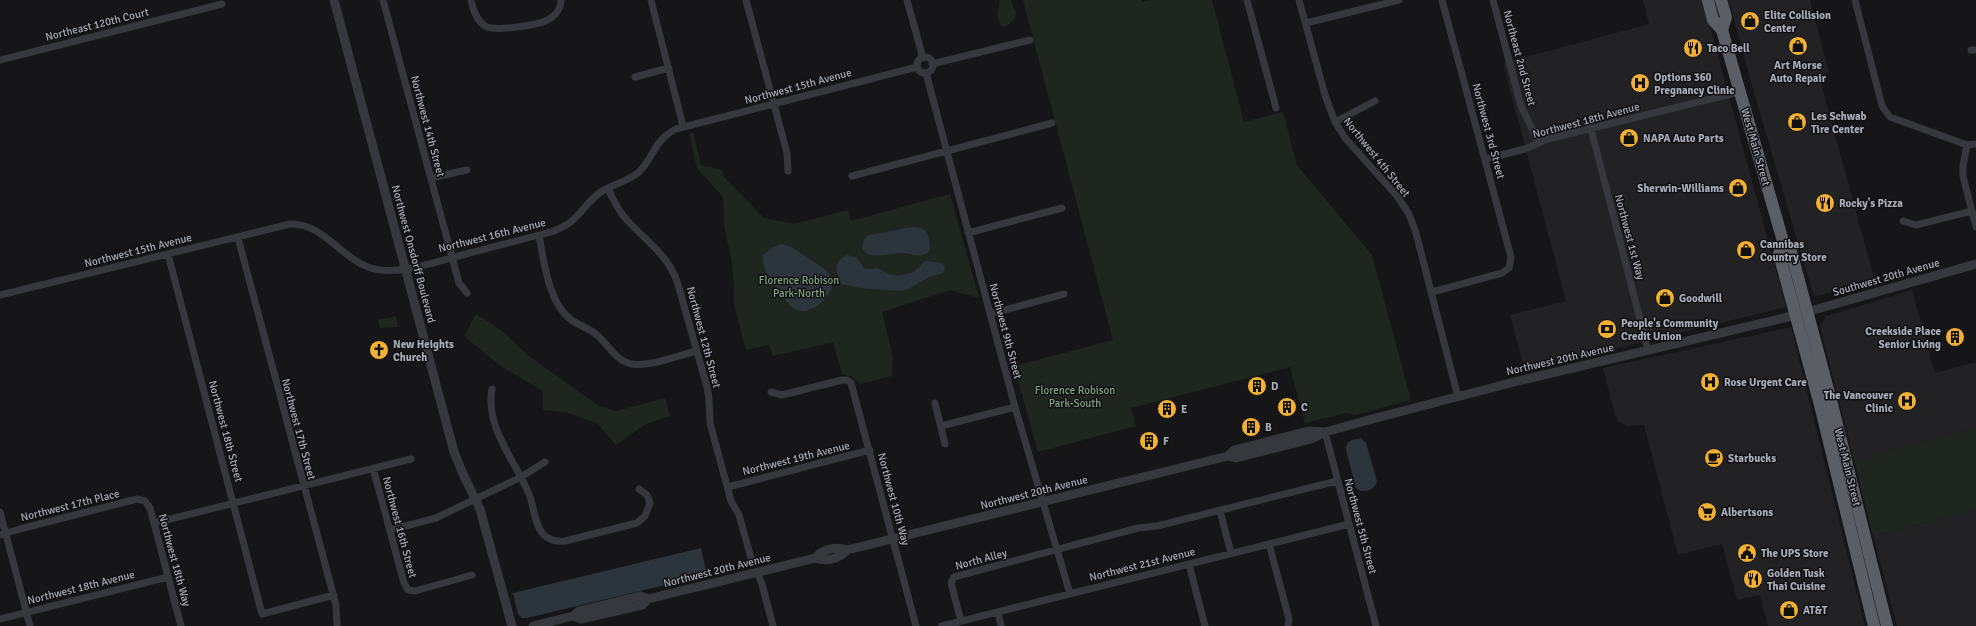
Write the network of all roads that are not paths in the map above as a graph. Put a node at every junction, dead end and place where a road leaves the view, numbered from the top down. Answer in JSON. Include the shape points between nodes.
{"nodes":[{"id":1,"x":334,"y":0,"type":"edge"},
{"id":2,"x":384,"y":0,"type":"edge"},
{"id":3,"x":471,"y":0,"type":"edge"},
{"id":4,"x":561,"y":0,"type":"edge"},
{"id":5,"x":650,"y":0,"type":"edge"},
{"id":6,"x":746,"y":0,"type":"edge"},
{"id":7,"x":907,"y":0,"type":"edge"},
{"id":8,"x":1247,"y":0,"type":"edge"},
{"id":9,"x":1299,"y":0,"type":"edge"},
{"id":10,"x":1399,"y":0,"type":"edge"},
{"id":11,"x":1442,"y":0,"type":"edge"},
{"id":12,"x":1493,"y":0,"type":"edge"},
{"id":13,"x":1708,"y":0,"type":"edge"},
{"id":14,"x":1721,"y":0,"type":"edge"},
{"id":15,"x":1855,"y":0,"type":"edge"},
{"id":16,"x":222,"y":4,"type":"dead end"},
{"id":17,"x":1306,"y":23,"type":"junction"},
{"id":18,"x":1722,"y":30,"type":"junction"},
{"id":19,"x":1030,"y":40,"type":"dead end"},
{"id":20,"x":923,"y":58,"type":"junction"},
{"id":21,"x":0,"y":60,"type":"edge"},
{"id":22,"x":932,"y":64,"type":"junction"},
{"id":23,"x":917,"y":67,"type":"junction"},
{"id":24,"x":669,"y":68,"type":"junction"},
{"id":25,"x":926,"y":73,"type":"junction"},
{"id":26,"x":635,"y":77,"type":"dead end"},
{"id":27,"x":1739,"y":92,"type":"junction"},
{"id":28,"x":1375,"y":101,"type":"dead end"},
{"id":29,"x":773,"y":105,"type":"junction"},
{"id":30,"x":1276,"y":108,"type":"dead end"},
{"id":31,"x":1335,"y":122,"type":"junction"},
{"id":32,"x":1052,"y":123,"type":"dead end"},
{"id":33,"x":683,"y":126,"type":"junction"},
{"id":34,"x":1591,"y":129,"type":"junction"},
{"id":35,"x":1539,"y":143,"type":"junction"},
{"id":36,"x":1976,"y":144,"type":"edge"},
{"id":37,"x":1967,"y":145,"type":"junction"},
{"id":38,"x":947,"y":151,"type":"junction"},
{"id":39,"x":1485,"y":159,"type":"junction"},
{"id":40,"x":467,"y":170,"type":"dead end"},
{"id":41,"x":788,"y":171,"type":"dead end"},
{"id":42,"x":852,"y":176,"type":"dead end"},
{"id":43,"x":431,"y":178,"type":"junction"},
{"id":44,"x":608,"y":189,"type":"junction"},
{"id":45,"x":1062,"y":208,"type":"dead end"},
{"id":46,"x":1972,"y":211,"type":"junction"},
{"id":47,"x":1903,"y":221,"type":"dead end"},
{"id":48,"x":280,"y":226,"type":"joint"},
{"id":49,"x":1976,"y":227,"type":"edge"},
{"id":50,"x":968,"y":233,"type":"junction"},
{"id":51,"x":539,"y":236,"type":"junction"},
{"id":52,"x":238,"y":238,"type":"junction"},
{"id":53,"x":168,"y":254,"type":"junction"},
{"id":54,"x":452,"y":257,"type":"junction"},
{"id":55,"x":1976,"y":264,"type":"edge"},
{"id":56,"x":406,"y":268,"type":"junction"},
{"id":57,"x":1432,"y":292,"type":"junction"},
{"id":58,"x":467,"y":293,"type":"dead end"},
{"id":59,"x":1064,"y":294,"type":"dead end"},
{"id":60,"x":0,"y":295,"type":"edge"},
{"id":61,"x":1802,"y":313,"type":"junction"},
{"id":62,"x":990,"y":314,"type":"junction"},
{"id":63,"x":1648,"y":350,"type":"junction"},
{"id":64,"x":697,"y":351,"type":"junction"},
{"id":65,"x":492,"y":390,"type":"dead end"},
{"id":66,"x":771,"y":392,"type":"dead end"},
{"id":67,"x":1458,"y":397,"type":"junction"},
{"id":68,"x":935,"y":403,"type":"dead end"},
{"id":69,"x":1015,"y":407,"type":"junction"},
{"id":70,"x":941,"y":426,"type":"junction"},
{"id":71,"x":1324,"y":432,"type":"junction"},
{"id":72,"x":945,"y":444,"type":"dead end"},
{"id":73,"x":870,"y":450,"type":"junction"},
{"id":74,"x":411,"y":459,"type":"dead end"},
{"id":75,"x":545,"y":462,"type":"dead end"},
{"id":76,"x":373,"y":468,"type":"junction"},
{"id":77,"x":521,"y":477,"type":"junction"},
{"id":78,"x":1337,"y":481,"type":"junction"},
{"id":79,"x":303,"y":486,"type":"junction"},
{"id":80,"x":728,"y":487,"type":"junction"},
{"id":81,"x":639,"y":489,"type":"dead end"},
{"id":82,"x":475,"y":499,"type":"junction"},
{"id":83,"x":145,"y":501,"type":"joint"},
{"id":84,"x":1043,"y":502,"type":"junction"},
{"id":85,"x":233,"y":503,"type":"junction"},
{"id":86,"x":1220,"y":510,"type":"junction"},
{"id":87,"x":0,"y":512,"type":"edge"},
{"id":88,"x":154,"y":523,"type":"junction"},
{"id":89,"x":1349,"y":524,"type":"junction"},
{"id":90,"x":390,"y":530,"type":"junction"},
{"id":91,"x":3,"y":534,"type":"edge"},
{"id":92,"x":893,"y":540,"type":"junction"},
{"id":93,"x":1268,"y":544,"type":"junction"},
{"id":94,"x":1058,"y":550,"type":"junction"},
{"id":95,"x":1231,"y":553,"type":"junction"},
{"id":96,"x":751,"y":558,"type":"dead end"},
{"id":97,"x":1189,"y":564,"type":"junction"},
{"id":98,"x":757,"y":572,"type":"junction"},
{"id":99,"x":472,"y":575,"type":"dead end"},
{"id":100,"x":168,"y":577,"type":"junction"},
{"id":101,"x":1070,"y":594,"type":"junction"},
{"id":102,"x":334,"y":595,"type":"junction"},
{"id":103,"x":26,"y":612,"type":"junction"},
{"id":104,"x":998,"y":612,"type":"junction"},
{"id":105,"x":0,"y":619,"type":"edge"},
{"id":106,"x":961,"y":621,"type":"junction"},
{"id":107,"x":30,"y":626,"type":"edge"},
{"id":108,"x":181,"y":626,"type":"edge"},
{"id":109,"x":337,"y":626,"type":"edge"},
{"id":110,"x":512,"y":626,"type":"edge"},
{"id":111,"x":533,"y":626,"type":"edge"},
{"id":112,"x":773,"y":626,"type":"edge"},
{"id":113,"x":916,"y":626,"type":"edge"},
{"id":114,"x":942,"y":626,"type":"edge"},
{"id":115,"x":1002,"y":626,"type":"edge"},
{"id":116,"x":1205,"y":626,"type":"edge"},
{"id":117,"x":1288,"y":626,"type":"edge"},
{"id":118,"x":1376,"y":626,"type":"edge"},
{"id":119,"x":1874,"y":626,"type":"edge"},
{"id":120,"x":1887,"y":626,"type":"edge"}],
"edges":[{"from":1,"to":56,"type":"street","name":"Northwest Onsdorff Boulevard"},
{"from":2,"to":43,"type":"street","name":"Northwest 14th Street"},
{"from":3,"to":4,"type":"street","via":[[475,16],[488,27],[498,28],[540,23],[551,19],[558,10]]},
{"from":5,"to":24,"type":"street"},
{"from":6,"to":29,"type":"street"},
{"from":7,"to":20,"type":"street"},
{"from":8,"to":30,"type":"street"},
{"from":9,"to":17,"type":"street","name":"Northwest 4th Street"},
{"from":10,"to":17,"type":"street"},
{"from":11,"to":39,"type":"street","name":"Northwest 3rd Street"},
{"from":12,"to":35,"type":"street","name":"Northeast 2nd Street","via":[[1521,106]]},
{"from":13,"to":18,"type":"highway","name":"West Main Street","via":[[1713,20]]},
{"from":14,"to":18,"type":"highway","name":"West Main Street","via":[[1726,17]]},
{"from":15,"to":37,"type":"street","via":[[1882,106],[1889,119]]},
{"from":16,"to":21,"type":"street","name":"Northeast 120th Court"},
{"from":17,"to":31,"type":"street","name":"Northwest 4th Street","via":[[1325,95]]},
{"from":18,"to":27,"type":"highway","name":"West Main Street"},
{"from":19,"to":22,"type":"street"},
{"from":20,"to":22,"type":"street","via":[[930,59]]},
{"from":20,"to":23,"type":"street","via":[[919,60]]},
{"from":22,"to":25,"type":"street","via":[[931,70]]},
{"from":23,"to":25,"type":"street"},
{"from":23,"to":29,"type":"street","name":"Northwest 15th Avenue"},
{"from":24,"to":26,"type":"street"},
{"from":24,"to":33,"type":"street"},
{"from":25,"to":38,"type":"street","name":"Northwest 9th Street"},
{"from":27,"to":34,"type":"street","name":"Northwest 18th Avenue"},
{"from":27,"to":61,"type":"highway","name":"West Main Street","via":[[1783,241],[1791,250]]},
{"from":28,"to":31,"type":"street"},
{"from":29,"to":33,"type":"street","name":"Northwest 15th Avenue"},
{"from":29,"to":41,"type":"street","via":[[787,153]]},
{"from":31,"to":57,"type":"street","name":"Northwest 4th Street","via":[[1345,138],[1397,196],[1409,214]]},
{"from":32,"to":38,"type":"street"},
{"from":33,"to":44,"type":"street","name":"Northwest 16th Avenue","via":[[662,138],[639,172]]},
{"from":34,"to":35,"type":"street","name":"Northwest 18th Avenue"},
{"from":34,"to":63,"type":"street","name":"Northwest 1st Way"},
{"from":35,"to":39,"type":"street","name":"Northwest 18th Avenue"},
{"from":36,"to":37,"type":"street"},
{"from":37,"to":46,"type":"street","via":[[1962,171]]},
{"from":38,"to":42,"type":"street"},
{"from":38,"to":50,"type":"street","name":"Northwest 9th Street"},
{"from":39,"to":57,"type":"street","name":"Northwest 3rd Street","via":[[1511,257],[1509,268],[1495,276]]},
{"from":40,"to":43,"type":"street"},
{"from":43,"to":54,"type":"street","name":"Northwest 14th Street"},
{"from":44,"to":51,"type":"street","name":"Northwest 16th Avenue","via":[[587,203],[569,223]]},
{"from":44,"to":64,"type":"street","name":"Northwest 12th Street","via":[[622,215],[652,244],[671,268],[680,289]]},
{"from":45,"to":50,"type":"street"},
{"from":46,"to":47,"type":"street","via":[[1916,225]]},
{"from":46,"to":49,"type":"street"},
{"from":48,"to":52,"type":"street","name":"Northwest 15th Avenue"},
{"from":48,"to":56,"type":"street","name":"Northwest 16th Avenue","via":[[301,223],[308,226],[352,258],[372,269]]},
{"from":50,"to":62,"type":"street","name":"Northwest 9th Street"},
{"from":51,"to":54,"type":"street","name":"Northwest 16th Avenue"},
{"from":51,"to":64,"type":"street","via":[[552,289],[563,312],[597,335],[615,356],[636,364]]},
{"from":52,"to":53,"type":"street","name":"Northwest 15th Avenue"},
{"from":52,"to":79,"type":"street","name":"Northwest 17th Street"},
{"from":53,"to":60,"type":"street","name":"Northwest 15th Avenue"},
{"from":53,"to":85,"type":"street","name":"Northwest 18th Street"},
{"from":54,"to":56,"type":"street","name":"Northwest 16th Avenue"},
{"from":54,"to":58,"type":"street","name":"Northwest 14th Street","via":[[459,282]]},
{"from":55,"to":61,"type":"street","name":"Southwest 20th Avenue"},
{"from":56,"to":82,"type":"street","name":"Northwest Onsdorff Boulevard","via":[[454,452]]},
{"from":57,"to":67,"type":"street","name":"Northwest 4th Street"},
{"from":59,"to":62,"type":"street"},
{"from":61,"to":63,"type":"street","name":"Northwest 20th Avenue"},
{"from":61,"to":119,"type":"highway","name":"West Main Street","via":[[1820,405]]},
{"from":61,"to":120,"type":"highway","name":"West Main Street"},
{"from":62,"to":69,"type":"street","name":"Northwest 9th Street"},
{"from":63,"to":67,"type":"street","name":"Northwest 20th Avenue"},
{"from":64,"to":80,"type":"street","name":"Northwest 12th Street","via":[[709,399],[710,423]]},
{"from":65,"to":77,"type":"street","via":[[490,402],[499,437]]},
{"from":66,"to":73,"type":"street","name":"Northwest 10th Way","via":[[782,395],[847,380],[853,387]]},
{"from":67,"to":71,"type":"street","name":"Northwest 20th Avenue"},
{"from":68,"to":70,"type":"street"},
{"from":69,"to":70,"type":"street"},
{"from":69,"to":84,"type":"street","name":"Northwest 9th Street"},
{"from":70,"to":72,"type":"street"},
{"from":71,"to":78,"type":"street","name":"Northwest 5th Street"},
{"from":71,"to":84,"type":"street","name":"Northwest 20th Avenue","via":[[1309,431],[1234,450],[1228,456]]},
{"from":73,"to":80,"type":"street","name":"Northwest 19th Avenue"},
{"from":73,"to":92,"type":"street","name":"Northwest 10th Way"},
{"from":74,"to":76,"type":"street"},
{"from":75,"to":77,"type":"street"},
{"from":76,"to":79,"type":"street"},
{"from":76,"to":90,"type":"street","name":"Northwest 16th Street"},
{"from":77,"to":81,"type":"street","via":[[539,528],[549,539],[565,541],[636,523],[645,516],[650,503],[647,495]]},
{"from":77,"to":82,"type":"street"},
{"from":78,"to":86,"type":"street","name":"North Alley"},
{"from":78,"to":89,"type":"street","name":"Northwest 5th Street"},
{"from":79,"to":85,"type":"street"},
{"from":79,"to":102,"type":"street","name":"Northwest 17th Street"},
{"from":80,"to":96,"type":"street","name":"Northwest 12th Street","via":[[731,501],[744,528]]},
{"from":82,"to":90,"type":"street","via":[[436,518]]},
{"from":82,"to":110,"type":"street","name":"Northwest Onsdorff Boulevard","via":[[480,509]]},
{"from":83,"to":88,"type":"street","name":"Northwest 18th Way","via":[[149,505]]},
{"from":83,"to":91,"type":"street","name":"Northwest 17th Place","via":[[137,499]]},
{"from":84,"to":92,"type":"street","name":"Northwest 20th Avenue"},
{"from":84,"to":94,"type":"street","name":"Northwest 9th Street"},
{"from":85,"to":88,"type":"street"},
{"from":85,"to":102,"type":"street","name":"Northwest 18th Street","via":[[262,614]]},
{"from":86,"to":94,"type":"street","name":"North Alley","via":[[1157,526],[1138,528]]},
{"from":86,"to":95,"type":"street"},
{"from":87,"to":91,"type":"street"},
{"from":88,"to":100,"type":"street","name":"Northwest 18th Way"},
{"from":89,"to":93,"type":"street","name":"Northwest 21st Avenue"},
{"from":89,"to":118,"type":"street","name":"Northwest 5th Street"},
{"from":90,"to":99,"type":"street","name":"Northwest 16th Street","via":[[408,590],[415,591]]},
{"from":91,"to":103,"type":"street"},
{"from":92,"to":98,"type":"street","name":"Northwest 20th Avenue","via":[[847,550],[839,547],[821,552],[815,558]]},
{"from":92,"to":113,"type":"street","name":"Northwest 10th Way"},
{"from":93,"to":95,"type":"street","name":"Northwest 21st Avenue"},
{"from":93,"to":117,"type":"street","via":[[1286,606]]},
{"from":94,"to":101,"type":"street","name":"Northwest 9th Street"},
{"from":94,"to":106,"type":"street","name":"North Alley","via":[[954,577],[951,583]]},
{"from":95,"to":97,"type":"street","name":"Northwest 21st Avenue"},
{"from":97,"to":101,"type":"street","name":"Northwest 21st Avenue"},
{"from":97,"to":116,"type":"street"},
{"from":98,"to":111,"type":"street","name":"Northwest 20th Avenue","via":[[648,599],[642,605],[581,619],[573,616]]},
{"from":98,"to":112,"type":"street"},
{"from":100,"to":103,"type":"street","name":"Northwest 18th Avenue"},
{"from":100,"to":108,"type":"street","name":"Northwest 18th Way"},
{"from":101,"to":104,"type":"street","name":"Northwest 21st Avenue"},
{"from":102,"to":109,"type":"street","name":"Northwest 17th Street"},
{"from":103,"to":105,"type":"street","name":"Northwest 18th Avenue"},
{"from":103,"to":107,"type":"street"},
{"from":104,"to":106,"type":"street","name":"Northwest 21st Avenue"},
{"from":104,"to":115,"type":"street"},
{"from":106,"to":114,"type":"street","name":"Northwest 21st Avenue"}]}
